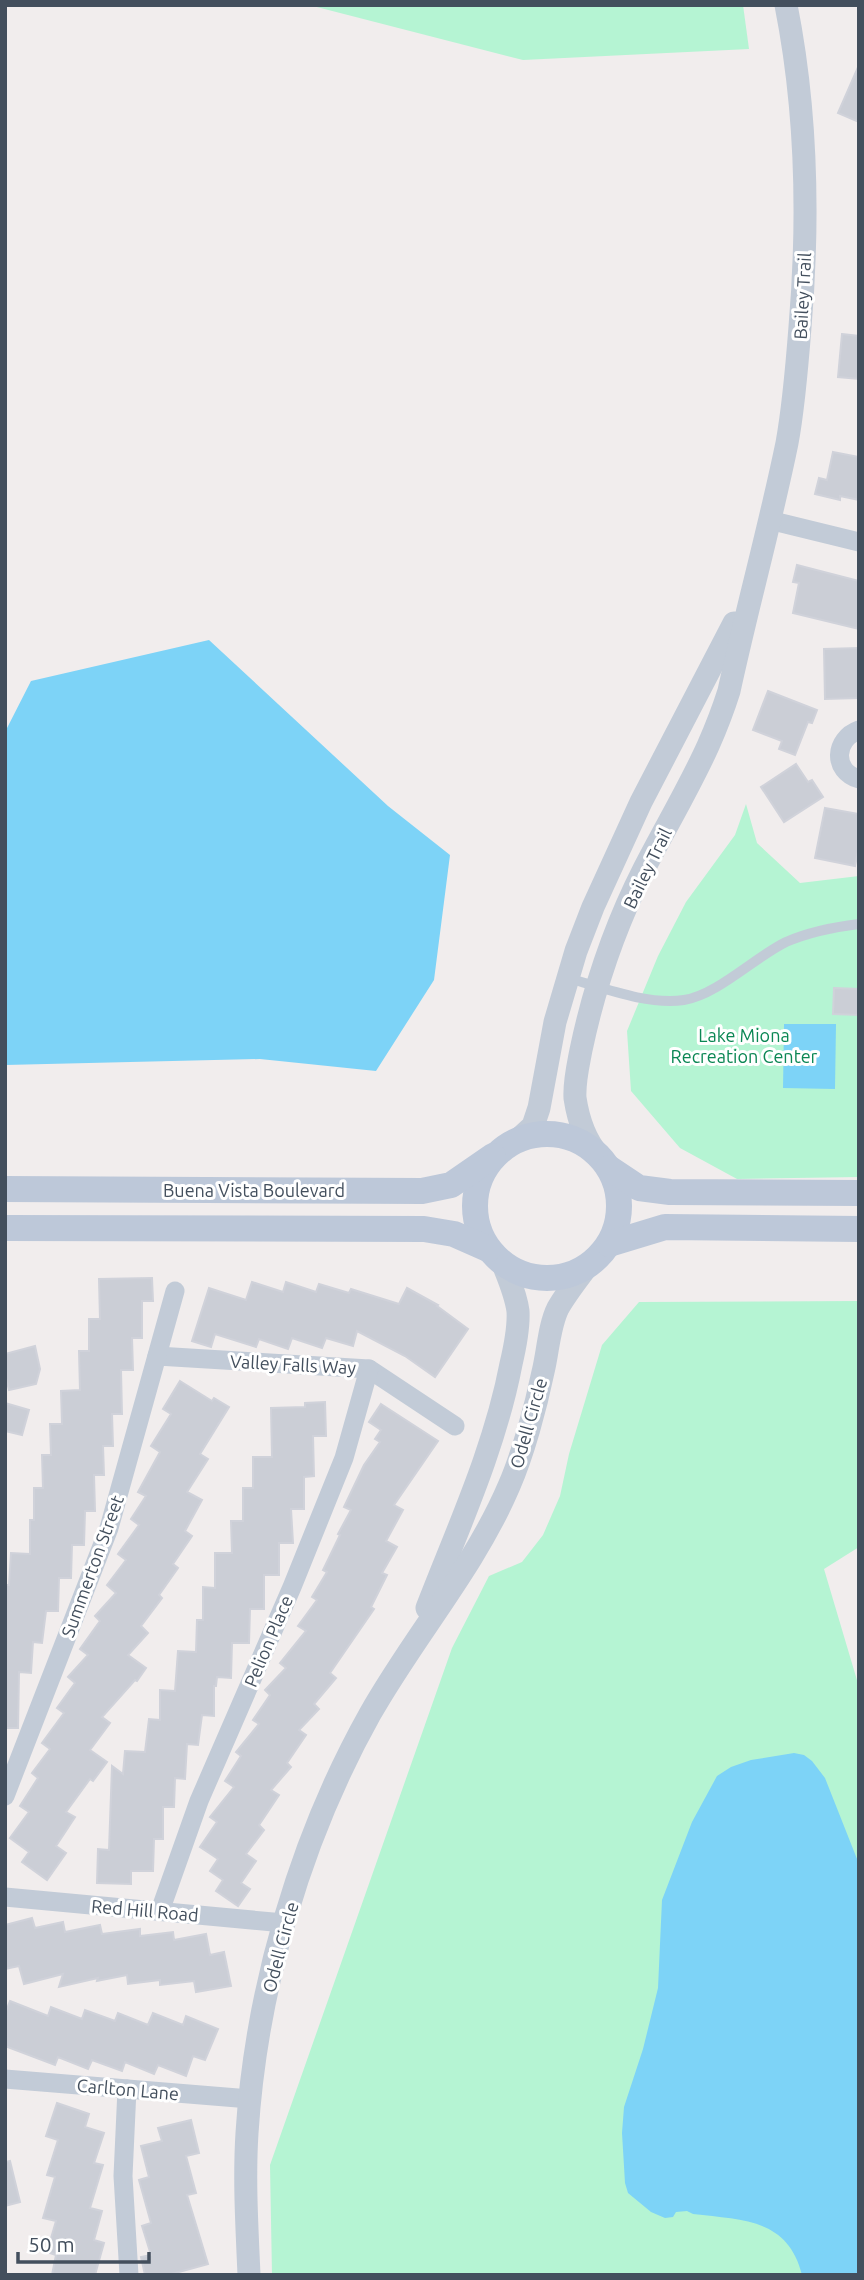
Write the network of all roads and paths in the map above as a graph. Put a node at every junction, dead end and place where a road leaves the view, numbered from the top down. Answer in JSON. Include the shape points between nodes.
{"nodes":[{"id":1,"x":786,"y":5,"type":"edge"},
{"id":2,"x":769,"y":520,"type":"junction"},
{"id":3,"x":859,"y":542,"type":"edge"},
{"id":4,"x":753,"y":582,"type":"junction"},
{"id":5,"x":859,"y":730,"type":"edge"},
{"id":6,"x":859,"y":779,"type":"edge"},
{"id":7,"x":859,"y":923,"type":"edge"},
{"id":8,"x":568,"y":978,"type":"junction"},
{"id":9,"x":597,"y":986,"type":"junction"},
{"id":10,"x":521,"y":1137,"type":"junction"},
{"id":11,"x":494,"y":1156,"type":"junction"},
{"id":12,"x":604,"y":1162,"type":"junction"},
{"id":13,"x":5,"y":1189,"type":"edge"},
{"id":14,"x":859,"y":1193,"type":"edge"},
{"id":15,"x":5,"y":1228,"type":"edge"},
{"id":16,"x":859,"y":1229,"type":"edge"},
{"id":17,"x":608,"y":1244,"type":"junction"},
{"id":18,"x":496,"y":1257,"type":"junction"},
{"id":19,"x":586,"y":1268,"type":"junction"},
{"id":20,"x":175,"y":1290,"type":"dead end"},
{"id":21,"x":157,"y":1356,"type":"junction"},
{"id":22,"x":369,"y":1368,"type":"junction"},
{"id":23,"x":455,"y":1426,"type":"dead end"},
{"id":24,"x":413,"y":1645,"type":"junction"},
{"id":25,"x":5,"y":1796,"type":"edge"},
{"id":26,"x":5,"y":1897,"type":"edge"},
{"id":27,"x":160,"y":1911,"type":"junction"},
{"id":28,"x":284,"y":1923,"type":"junction"},
{"id":29,"x":5,"y":2079,"type":"edge"},
{"id":30,"x":127,"y":2089,"type":"junction"},
{"id":31,"x":250,"y":2099,"type":"junction"},
{"id":32,"x":129,"y":2275,"type":"edge"},
{"id":33,"x":250,"y":2275,"type":"edge"}],
"edges":[{"from":1,"to":2,"type":"street","name":"Bailey Trail","via":[[804,150],[804,280],[787,441]]},
{"from":2,"to":3,"type":"street"},
{"from":2,"to":4,"type":"street","name":"Bailey Trail"},
{"from":4,"to":8,"type":"street","name":"Bailey Trail","via":[[613,859]]},
{"from":4,"to":9,"type":"street","name":"Bailey Trail","via":[[720,719],[642,872]]},
{"from":5,"to":6,"type":"street","via":[[844,739],[839,754],[843,768]]},
{"from":7,"to":9,"type":"lane","via":[[787,942],[710,991],[684,1000],[650,999]]},
{"from":8,"to":9,"type":"lane"},
{"from":8,"to":10,"type":"street","name":"Bailey Trail","via":[[539,1108],[533,1126]]},
{"from":9,"to":12,"type":"street","name":"Bailey Trail","via":[[575,1095],[590,1146]]},
{"from":10,"to":11,"type":"main road","name":"Buena Vista Boulevard"},
{"from":10,"to":12,"type":"main road","name":"Buena Vista Boulevard","via":[[563,1134],[583,1142]]},
{"from":11,"to":13,"type":"main road","name":"Buena Vista Boulevard","via":[[452,1185],[422,1191]]},
{"from":11,"to":18,"type":"main road","name":"Buena Vista Boulevard","via":[[480,1177],[474,1201],[477,1226]]},
{"from":12,"to":14,"type":"main road","name":"Buena Vista Boulevard","via":[[639,1188],[670,1192]]},
{"from":12,"to":17,"type":"main road","via":[[617,1186],[619,1206]]},
{"from":15,"to":18,"type":"main road","via":[[424,1229],[454,1234]]},
{"from":16,"to":17,"type":"main road","via":[[665,1227]]},
{"from":17,"to":19,"type":"main road"},
{"from":18,"to":19,"type":"main road","via":[[522,1275],[544,1279]]},
{"from":18,"to":24,"type":"street","name":"Odell Circle","via":[[513,1289],[518,1311],[508,1383],[472,1494]]},
{"from":19,"to":24,"type":"street","name":"Odell Circle","via":[[557,1310],[539,1391],[510,1485],[475,1552]]},
{"from":20,"to":21,"type":"street","name":"Summerton Street"},
{"from":21,"to":22,"type":"street","name":"Valley Falls Way"},
{"from":21,"to":25,"type":"street","name":"Summerton Street","via":[[109,1528]]},
{"from":22,"to":23,"type":"street","name":"Valley Falls Way"},
{"from":22,"to":27,"type":"street","name":"Pelion Place","via":[[344,1458],[199,1801]]},
{"from":24,"to":28,"type":"street","name":"Odell Circle","via":[[341,1771]]},
{"from":26,"to":27,"type":"street","name":"Red Hill Road"},
{"from":27,"to":28,"type":"street","name":"Red Hill Road"},
{"from":28,"to":31,"type":"street","name":"Odell Circle"},
{"from":29,"to":30,"type":"street","name":"Carlton Lane"},
{"from":30,"to":31,"type":"street","name":"Carlton Lane"},
{"from":30,"to":32,"type":"street","via":[[123,2176]]},
{"from":31,"to":33,"type":"street","name":"Odell Circle","via":[[246,2213]]}]}
